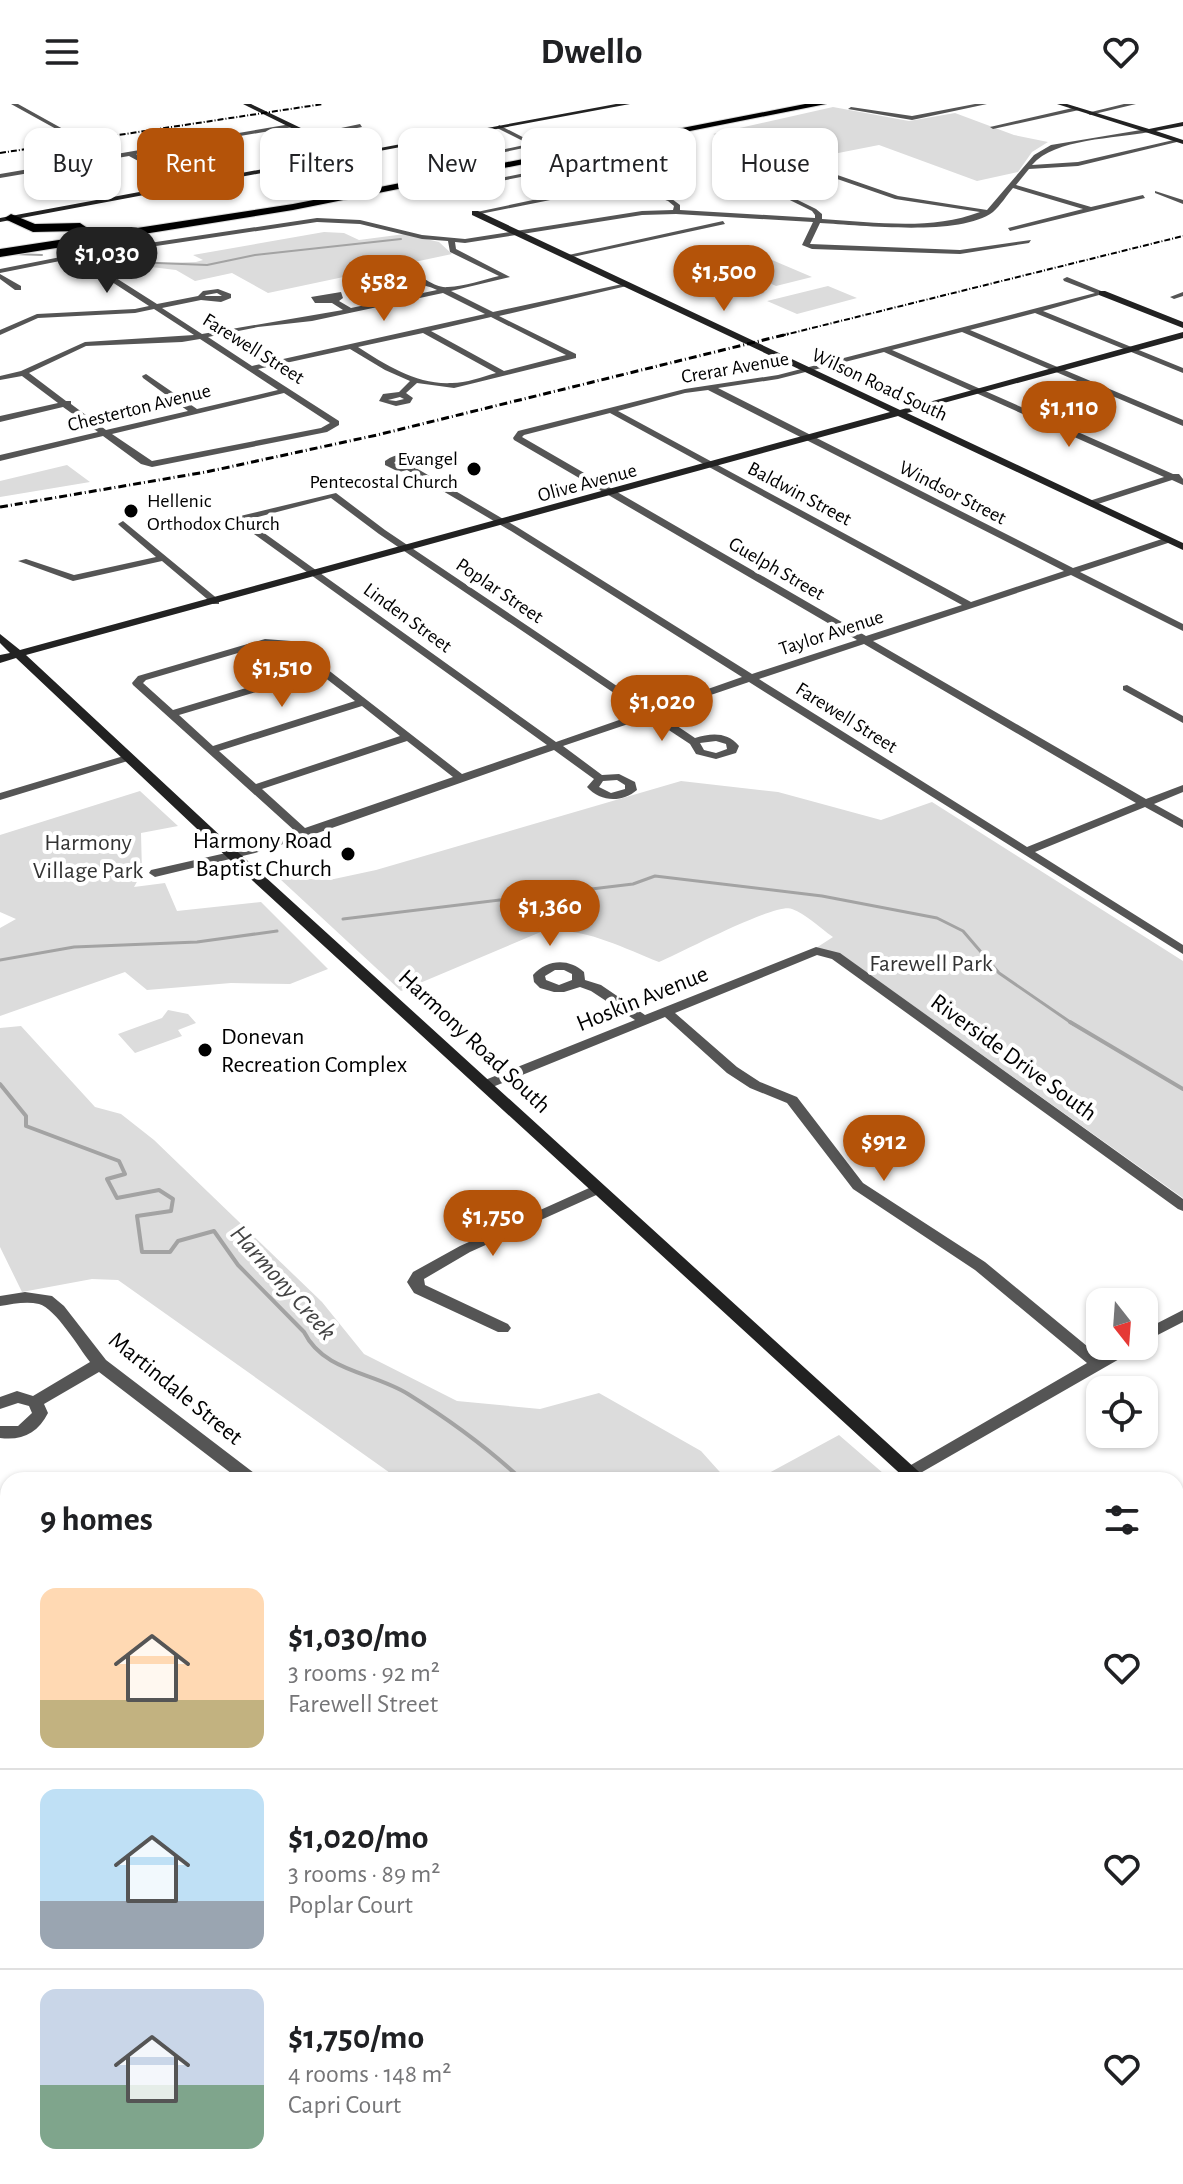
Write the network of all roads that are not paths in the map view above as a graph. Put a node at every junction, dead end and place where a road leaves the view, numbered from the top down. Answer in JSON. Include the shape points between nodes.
{"nodes":[{"id":1,"x":14,"y":104,"type":"edge"},
{"id":2,"x":246,"y":104,"type":"edge"},
{"id":3,"x":627,"y":104,"type":"edge"},
{"id":4,"x":799,"y":104,"type":"edge"},
{"id":5,"x":821,"y":104,"type":"edge"},
{"id":6,"x":862,"y":104,"type":"edge"},
{"id":7,"x":984,"y":104,"type":"edge"},
{"id":8,"x":1060,"y":104,"type":"edge"},
{"id":9,"x":1133,"y":104,"type":"edge"},
{"id":10,"x":1077,"y":109,"type":"junction"},
{"id":11,"x":1090,"y":113,"type":"junction"},
{"id":12,"x":1183,"y":124,"type":"edge"},
{"id":13,"x":291,"y":126,"type":"junction"},
{"id":14,"x":360,"y":126,"type":"dead end"},
{"id":15,"x":499,"y":127,"type":"joint"},
{"id":16,"x":993,"y":127,"type":"dead end"},
{"id":17,"x":58,"y":128,"type":"edge"},
{"id":18,"x":295,"y":128,"type":"edge"},
{"id":19,"x":349,"y":128,"type":"edge"},
{"id":20,"x":505,"y":130,"type":"edge"},
{"id":21,"x":1147,"y":131,"type":"junction"},
{"id":22,"x":1181,"y":141,"type":"edge"},
{"id":23,"x":382,"y":149,"type":"edge"},
{"id":24,"x":505,"y":151,"type":"edge"},
{"id":25,"x":129,"y":153,"type":"junction"},
{"id":26,"x":137,"y":157,"type":"edge"},
{"id":27,"x":505,"y":164,"type":"edge"},
{"id":28,"x":505,"y":164,"type":"edge"},
{"id":29,"x":1030,"y":167,"type":"junction"},
{"id":30,"x":0,"y":176,"type":"edge"},
{"id":31,"x":838,"y":176,"type":"edge"},
{"id":32,"x":397,"y":185,"type":"joint"},
{"id":33,"x":1013,"y":186,"type":"junction"},
{"id":34,"x":382,"y":187,"type":"edge"},
{"id":35,"x":1157,"y":192,"type":"dead end"},
{"id":36,"x":137,"y":194,"type":"edge"},
{"id":37,"x":1143,"y":197,"type":"dead end"},
{"id":38,"x":291,"y":200,"type":"edge"},
{"id":39,"x":299,"y":200,"type":"edge"},
{"id":40,"x":539,"y":200,"type":"edge"},
{"id":41,"x":670,"y":200,"type":"edge"},
{"id":42,"x":793,"y":200,"type":"edge"},
{"id":43,"x":1183,"y":202,"type":"edge"},
{"id":44,"x":70,"y":207,"type":"junction"},
{"id":45,"x":1090,"y":209,"type":"junction"},
{"id":46,"x":990,"y":211,"type":"junction"},
{"id":47,"x":676,"y":212,"type":"junction"},
{"id":48,"x":475,"y":213,"type":"joint"},
{"id":49,"x":9,"y":220,"type":"edge"},
{"id":50,"x":818,"y":220,"type":"junction"},
{"id":51,"x":723,"y":223,"type":"dead end"},
{"id":52,"x":1010,"y":229,"type":"dead end"},
{"id":53,"x":521,"y":235,"type":"junction"},
{"id":54,"x":451,"y":241,"type":"junction"},
{"id":55,"x":1029,"y":241,"type":"dead end"},
{"id":56,"x":0,"y":248,"type":"edge"},
{"id":57,"x":868,"y":252,"type":"junction"},
{"id":58,"x":76,"y":256,"type":"junction"},
{"id":59,"x":568,"y":256,"type":"junction"},
{"id":60,"x":862,"y":263,"type":"dead end"},
{"id":61,"x":0,"y":274,"type":"edge"},
{"id":62,"x":1067,"y":279,"type":"dead end"},
{"id":63,"x":421,"y":281,"type":"dead end"},
{"id":64,"x":627,"y":285,"type":"junction"},
{"id":65,"x":18,"y":288,"type":"dead end"},
{"id":66,"x":447,"y":291,"type":"junction"},
{"id":67,"x":1102,"y":293,"type":"junction"},
{"id":68,"x":201,"y":298,"type":"dead end"},
{"id":69,"x":334,"y":301,"type":"dead end"},
{"id":70,"x":155,"y":307,"type":"junction"},
{"id":71,"x":350,"y":311,"type":"junction"},
{"id":72,"x":1037,"y":311,"type":"junction"},
{"id":73,"x":496,"y":314,"type":"junction"},
{"id":74,"x":1183,"y":325,"type":"edge"},
{"id":75,"x":424,"y":330,"type":"junction"},
{"id":76,"x":963,"y":330,"type":"junction"},
{"id":77,"x":0,"y":333,"type":"edge"},
{"id":78,"x":1183,"y":335,"type":"edge"},
{"id":79,"x":203,"y":337,"type":"junction"},
{"id":80,"x":351,"y":346,"type":"junction"},
{"id":81,"x":1131,"y":349,"type":"junction"},
{"id":82,"x":886,"y":350,"type":"junction"},
{"id":83,"x":253,"y":368,"type":"junction"},
{"id":84,"x":808,"y":370,"type":"junction"},
{"id":85,"x":1057,"y":370,"type":"junction"},
{"id":86,"x":1183,"y":371,"type":"edge"},
{"id":87,"x":23,"y":373,"type":"junction"},
{"id":88,"x":503,"y":374,"type":"junction"},
{"id":89,"x":146,"y":376,"type":"dead end"},
{"id":90,"x":0,"y":378,"type":"edge"},
{"id":91,"x":413,"y":383,"type":"junction"},
{"id":92,"x":708,"y":387,"type":"junction"},
{"id":93,"x":287,"y":390,"type":"junction"},
{"id":94,"x":979,"y":392,"type":"junction"},
{"id":95,"x":401,"y":394,"type":"dead end"},
{"id":96,"x":68,"y":403,"type":"junction"},
{"id":97,"x":611,"y":410,"type":"junction"},
{"id":98,"x":194,"y":411,"type":"junction"},
{"id":99,"x":900,"y":413,"type":"junction"},
{"id":100,"x":0,"y":419,"type":"edge"},
{"id":101,"x":1183,"y":423,"type":"edge"},
{"id":102,"x":107,"y":433,"type":"junction"},
{"id":103,"x":808,"y":439,"type":"junction"},
{"id":104,"x":519,"y":440,"type":"joint"},
{"id":105,"x":0,"y":458,"type":"edge"},
{"id":106,"x":713,"y":466,"type":"junction"},
{"id":107,"x":410,"y":468,"type":"dead end"},
{"id":108,"x":1178,"y":476,"type":"edge"},
{"id":109,"x":1183,"y":482,"type":"edge"},
{"id":110,"x":611,"y":494,"type":"junction"},
{"id":111,"x":1092,"y":503,"type":"junction"},
{"id":112,"x":239,"y":519,"type":"joint"},
{"id":113,"x":503,"y":523,"type":"junction"},
{"id":114,"x":123,"y":524,"type":"dead end"},
{"id":115,"x":1168,"y":540,"type":"junction"},
{"id":116,"x":1183,"y":547,"type":"edge"},
{"id":117,"x":408,"y":549,"type":"junction"},
{"id":118,"x":164,"y":558,"type":"junction"},
{"id":119,"x":23,"y":561,"type":"dead end"},
{"id":120,"x":1073,"y":571,"type":"junction"},
{"id":121,"x":317,"y":574,"type":"junction"},
{"id":122,"x":216,"y":602,"type":"junction"},
{"id":123,"x":972,"y":606,"type":"junction"},
{"id":124,"x":1183,"y":628,"type":"edge"},
{"id":125,"x":0,"y":637,"type":"edge"},
{"id":126,"x":867,"y":639,"type":"junction"},
{"id":127,"x":18,"y":654,"type":"junction"},
{"id":128,"x":0,"y":659,"type":"edge"},
{"id":129,"x":322,"y":669,"type":"junction"},
{"id":130,"x":750,"y":678,"type":"junction"},
{"id":131,"x":1127,"y":688,"type":"dead end"},
{"id":132,"x":364,"y":702,"type":"junction"},
{"id":133,"x":648,"y":713,"type":"junction"},
{"id":134,"x":171,"y":714,"type":"junction"},
{"id":135,"x":1183,"y":720,"type":"edge"},
{"id":136,"x":409,"y":737,"type":"junction"},
{"id":137,"x":694,"y":742,"type":"dead end"},
{"id":138,"x":556,"y":746,"type":"junction"},
{"id":139,"x":211,"y":750,"type":"junction"},
{"id":140,"x":127,"y":758,"type":"junction"},
{"id":141,"x":600,"y":778,"type":"dead end"},
{"id":142,"x":462,"y":779,"type":"junction"},
{"id":143,"x":254,"y":788,"type":"junction"},
{"id":144,"x":1183,"y":788,"type":"edge"},
{"id":145,"x":0,"y":797,"type":"edge"},
{"id":146,"x":1146,"y":803,"type":"junction"},
{"id":147,"x":1183,"y":825,"type":"edge"},
{"id":148,"x":305,"y":834,"type":"junction"},
{"id":149,"x":1026,"y":851,"type":"junction"},
{"id":150,"x":235,"y":857,"type":"junction"},
{"id":151,"x":155,"y":873,"type":"dead end"},
{"id":152,"x":1183,"y":950,"type":"edge"},
{"id":153,"x":816,"y":951,"type":"joint"},
{"id":154,"x":579,"y":982,"type":"dead end"},
{"id":155,"x":667,"y":1012,"type":"junction"},
{"id":156,"x":645,"y":1021,"type":"junction"},
{"id":157,"x":485,"y":1085,"type":"junction"},
{"id":158,"x":598,"y":1189,"type":"junction"},
{"id":159,"x":1183,"y":1206,"type":"edge"},
{"id":160,"x":0,"y":1301,"type":"edge"},
{"id":161,"x":1183,"y":1315,"type":"edge"},
{"id":162,"x":503,"y":1328,"type":"dead end"},
{"id":163,"x":1158,"y":1329,"type":"edge"},
{"id":164,"x":1105,"y":1360,"type":"edge"},
{"id":165,"x":100,"y":1364,"type":"junction"},
{"id":166,"x":1098,"y":1364,"type":"junction"},
{"id":167,"x":35,"y":1402,"type":"junction"},
{"id":168,"x":0,"y":1403,"type":"edge"},
{"id":169,"x":0,"y":1432,"type":"edge"},
{"id":170,"x":236,"y":1472,"type":"edge"},
{"id":171,"x":910,"y":1472,"type":"edge"},
{"id":172,"x":921,"y":1472,"type":"edge"}],
"edges":[{"from":1,"to":17,"type":"street"},
{"from":2,"to":13,"type":"main road"},
{"from":3,"to":15,"type":"main road"},
{"from":4,"to":27,"type":"highway"},
{"from":5,"to":28,"type":"highway"},
{"from":6,"to":7,"type":"street","via":[[851,109],[912,118]]},
{"from":8,"to":10,"type":"main road"},
{"from":9,"to":11,"type":"street"},
{"from":10,"to":11,"type":"main road"},
{"from":10,"to":16,"type":"street"},
{"from":11,"to":21,"type":"main road"},
{"from":12,"to":21,"type":"main road"},
{"from":13,"to":18,"type":"main road"},
{"from":13,"to":25,"type":"street"},
{"from":14,"to":19,"type":"street"},
{"from":15,"to":23,"type":"main road"},
{"from":20,"to":24,"type":"street","via":[[535,145]]},
{"from":21,"to":22,"type":"main road"},
{"from":21,"to":29,"type":"street","via":[[1065,142],[1043,151]]},
{"from":22,"to":29,"type":"street","via":[[1078,164]]},
{"from":25,"to":26,"type":"street"},
{"from":25,"to":30,"type":"street"},
{"from":29,"to":33,"type":"street"},
{"from":31,"to":46,"type":"street","via":[[897,198]]},
{"from":32,"to":34,"type":"highway"},
{"from":32,"to":56,"type":"highway"},
{"from":33,"to":45,"type":"street"},
{"from":33,"to":46,"type":"street"},
{"from":35,"to":43,"type":"street"},
{"from":36,"to":44,"type":"main road"},
{"from":37,"to":45,"type":"street"},
{"from":38,"to":49,"type":"highway","via":[[59,229]]},
{"from":39,"to":56,"type":"highway"},
{"from":40,"to":48,"type":"street"},
{"from":41,"to":47,"type":"street","via":[[677,205]]},
{"from":42,"to":50,"type":"street","via":[[819,214]]},
{"from":44,"to":49,"type":"main road"},
{"from":44,"to":49,"type":"main road"},
{"from":45,"to":52,"type":"street"},
{"from":46,"to":50,"type":"street","via":[[939,225]]},
{"from":47,"to":50,"type":"street"},
{"from":47,"to":53,"type":"street"},
{"from":48,"to":53,"type":"main road","name":"Wilson Road South"},
{"from":49,"to":56,"type":"highway","via":[[17,235]]},
{"from":50,"to":57,"type":"street","via":[[806,245]]},
{"from":51,"to":59,"type":"street"},
{"from":53,"to":54,"type":"street"},
{"from":53,"to":59,"type":"main road","name":"Wilson Road South"},
{"from":54,"to":58,"type":"street","via":[[334,219]]},
{"from":54,"to":66,"type":"street","via":[[453,250],[506,277]]},
{"from":55,"to":57,"type":"street","via":[[960,252]]},
{"from":57,"to":60,"type":"street"},
{"from":58,"to":61,"type":"street"},
{"from":58,"to":70,"type":"street","name":"Farewell Street"},
{"from":59,"to":64,"type":"main road","name":"Wilson Road South"},
{"from":61,"to":65,"type":"street"},
{"from":62,"to":67,"type":"street"},
{"from":63,"to":66,"type":"street"},
{"from":64,"to":73,"type":"street"},
{"from":64,"to":84,"type":"main road","name":"Wilson Road South"},
{"from":66,"to":71,"type":"street"},
{"from":66,"to":73,"type":"street"},
{"from":67,"to":72,"type":"street","name":"Crerar Avenue"},
{"from":67,"to":74,"type":"main road"},
{"from":68,"to":70,"type":"street"},
{"from":69,"to":71,"type":"street"},
{"from":70,"to":77,"type":"street","via":[[37,316]]},
{"from":70,"to":79,"type":"street","name":"Farewell Street"},
{"from":71,"to":79,"type":"street"},
{"from":72,"to":76,"type":"street","name":"Crerar Avenue"},
{"from":72,"to":81,"type":"street"},
{"from":73,"to":75,"type":"street"},
{"from":73,"to":88,"type":"street","via":[[572,354]]},
{"from":75,"to":80,"type":"street"},
{"from":75,"to":88,"type":"street"},
{"from":76,"to":82,"type":"street","name":"Crerar Avenue"},
{"from":76,"to":85,"type":"street"},
{"from":78,"to":81,"type":"main road","name":"Olive Avenue"},
{"from":79,"to":83,"type":"street","name":"Farewell Street"},
{"from":79,"to":87,"type":"street","via":[[85,344]]},
{"from":80,"to":83,"type":"street"},
{"from":80,"to":91,"type":"street"},
{"from":81,"to":85,"type":"main road","name":"Olive Avenue"},
{"from":81,"to":86,"type":"street"},
{"from":82,"to":84,"type":"street","name":"Crerar Avenue"},
{"from":82,"to":94,"type":"street"},
{"from":83,"to":93,"type":"street","name":"Farewell Street"},
{"from":84,"to":92,"type":"street","name":"Crerar Avenue"},
{"from":84,"to":99,"type":"main road","name":"Wilson Road South"},
{"from":85,"to":94,"type":"main road","name":"Olive Avenue"},
{"from":85,"to":101,"type":"street"},
{"from":87,"to":90,"type":"street"},
{"from":87,"to":96,"type":"street"},
{"from":88,"to":91,"type":"street","via":[[454,386]]},
{"from":89,"to":98,"type":"street"},
{"from":91,"to":95,"type":"street"},
{"from":92,"to":97,"type":"street","name":"Crerar Avenue"},
{"from":92,"to":103,"type":"street","name":"Windsor Street"},
{"from":93,"to":98,"type":"street","name":"Chesterton Avenue"},
{"from":93,"to":102,"type":"street","name":"Farewell Street","via":[[336,423],[324,430],[152,464]]},
{"from":94,"to":99,"type":"main road","name":"Olive Avenue"},
{"from":94,"to":108,"type":"street"},
{"from":96,"to":100,"type":"street"},
{"from":96,"to":102,"type":"street"},
{"from":97,"to":104,"type":"street","name":"Crerar Avenue","via":[[521,433]]},
{"from":97,"to":106,"type":"street","name":"Baldwin Street"},
{"from":98,"to":102,"type":"street","name":"Chesterton Avenue"},
{"from":99,"to":103,"type":"main road","name":"Olive Avenue"},
{"from":99,"to":111,"type":"main road","name":"Wilson Road South"},
{"from":102,"to":105,"type":"street","name":"Chesterton Avenue"},
{"from":103,"to":106,"type":"main road","name":"Olive Avenue"},
{"from":103,"to":120,"type":"street","name":"Windsor Street"},
{"from":104,"to":110,"type":"street","name":"Guelph Street"},
{"from":106,"to":110,"type":"main road","name":"Olive Avenue"},
{"from":106,"to":123,"type":"street","name":"Baldwin Street"},
{"from":107,"to":113,"type":"street","name":"Farewell Street"},
{"from":108,"to":109,"type":"street"},
{"from":108,"to":111,"type":"street"},
{"from":110,"to":113,"type":"main road","name":"Olive Avenue"},
{"from":110,"to":126,"type":"street","name":"Guelph Street"},
{"from":111,"to":115,"type":"main road","name":"Wilson Road South"},
{"from":112,"to":117,"type":"street","name":"Poplar Street","via":[[333,495]]},
{"from":112,"to":121,"type":"street","name":"Linden Street"},
{"from":113,"to":117,"type":"main road","name":"Olive Avenue"},
{"from":113,"to":130,"type":"street","name":"Farewell Street"},
{"from":114,"to":118,"type":"street"},
{"from":115,"to":116,"type":"main road","name":"Wilson Road South"},
{"from":115,"to":120,"type":"street","name":"Taylor Avenue"},
{"from":117,"to":121,"type":"main road","name":"Olive Avenue"},
{"from":117,"to":133,"type":"street","name":"Poplar Street"},
{"from":118,"to":119,"type":"street","via":[[73,578]]},
{"from":118,"to":122,"type":"street"},
{"from":120,"to":123,"type":"street","name":"Taylor Avenue"},
{"from":120,"to":124,"type":"street","name":"Windsor Street"},
{"from":121,"to":122,"type":"main road","name":"Olive Avenue"},
{"from":121,"to":138,"type":"street","name":"Linden Street"},
{"from":122,"to":127,"type":"main road","name":"Olive Avenue"},
{"from":123,"to":126,"type":"street","name":"Taylor Avenue"},
{"from":125,"to":127,"type":"main road","name":"Harmony Road South"},
{"from":126,"to":130,"type":"street","name":"Taylor Avenue"},
{"from":126,"to":146,"type":"street","name":"Guelph Street"},
{"from":127,"to":128,"type":"main road","name":"Olive Avenue"},
{"from":127,"to":140,"type":"main road","name":"Harmony Road South"},
{"from":129,"to":132,"type":"street"},
{"from":129,"to":134,"type":"street"},
{"from":129,"to":134,"type":"street","via":[[287,643],[272,641],[142,678],[137,683]]},
{"from":130,"to":133,"type":"street","name":"Taylor Avenue"},
{"from":130,"to":149,"type":"street","name":"Farewell Street"},
{"from":131,"to":135,"type":"street"},
{"from":132,"to":136,"type":"street"},
{"from":132,"to":139,"type":"street"},
{"from":133,"to":137,"type":"street","name":"Poplar Street"},
{"from":133,"to":138,"type":"street","name":"Taylor Avenue"},
{"from":134,"to":139,"type":"street"},
{"from":136,"to":142,"type":"street"},
{"from":136,"to":143,"type":"street"},
{"from":138,"to":141,"type":"street","name":"Linden Street"},
{"from":138,"to":142,"type":"street","name":"Taylor Avenue"},
{"from":139,"to":143,"type":"street"},
{"from":140,"to":145,"type":"street"},
{"from":140,"to":150,"type":"main road","name":"Harmony Road South"},
{"from":142,"to":148,"type":"street","name":"Taylor Avenue"},
{"from":143,"to":148,"type":"street"},
{"from":144,"to":146,"type":"street"},
{"from":146,"to":147,"type":"street","name":"Guelph Street"},
{"from":146,"to":149,"type":"street"},
{"from":148,"to":150,"type":"street","name":"Taylor Avenue"},
{"from":149,"to":152,"type":"street","name":"Farewell Street"},
{"from":150,"to":151,"type":"street","name":"Taylor Avenue"},
{"from":150,"to":157,"type":"main road","name":"Harmony Road South"},
{"from":153,"to":155,"type":"street","name":"Hoskin Avenue"},
{"from":153,"to":159,"type":"street","name":"Riverside Drive South","via":[[836,956]]},
{"from":154,"to":156,"type":"street"},
{"from":155,"to":156,"type":"street","name":"Hoskin Avenue"},
{"from":155,"to":166,"type":"street","via":[[732,1070],[792,1100],[858,1186],[980,1266]]},
{"from":156,"to":157,"type":"street","name":"Hoskin Avenue"},
{"from":157,"to":158,"type":"main road","name":"Harmony Road South"},
{"from":158,"to":162,"type":"street","via":[[418,1276],[419,1289]]},
{"from":158,"to":171,"type":"main road","name":"Harmony Road South"},
{"from":160,"to":165,"type":"street","name":"Martindale Street","via":[[39,1298],[59,1310]]},
{"from":161,"to":163,"type":"street"},
{"from":164,"to":166,"type":"street"},
{"from":165,"to":167,"type":"street"},
{"from":165,"to":170,"type":"street","name":"Martindale Street"},
{"from":166,"to":172,"type":"street"},
{"from":167,"to":168,"type":"street","via":[[17,1397]]},
{"from":167,"to":169,"type":"street","via":[[40,1413],[34,1424],[20,1432]]}]}
